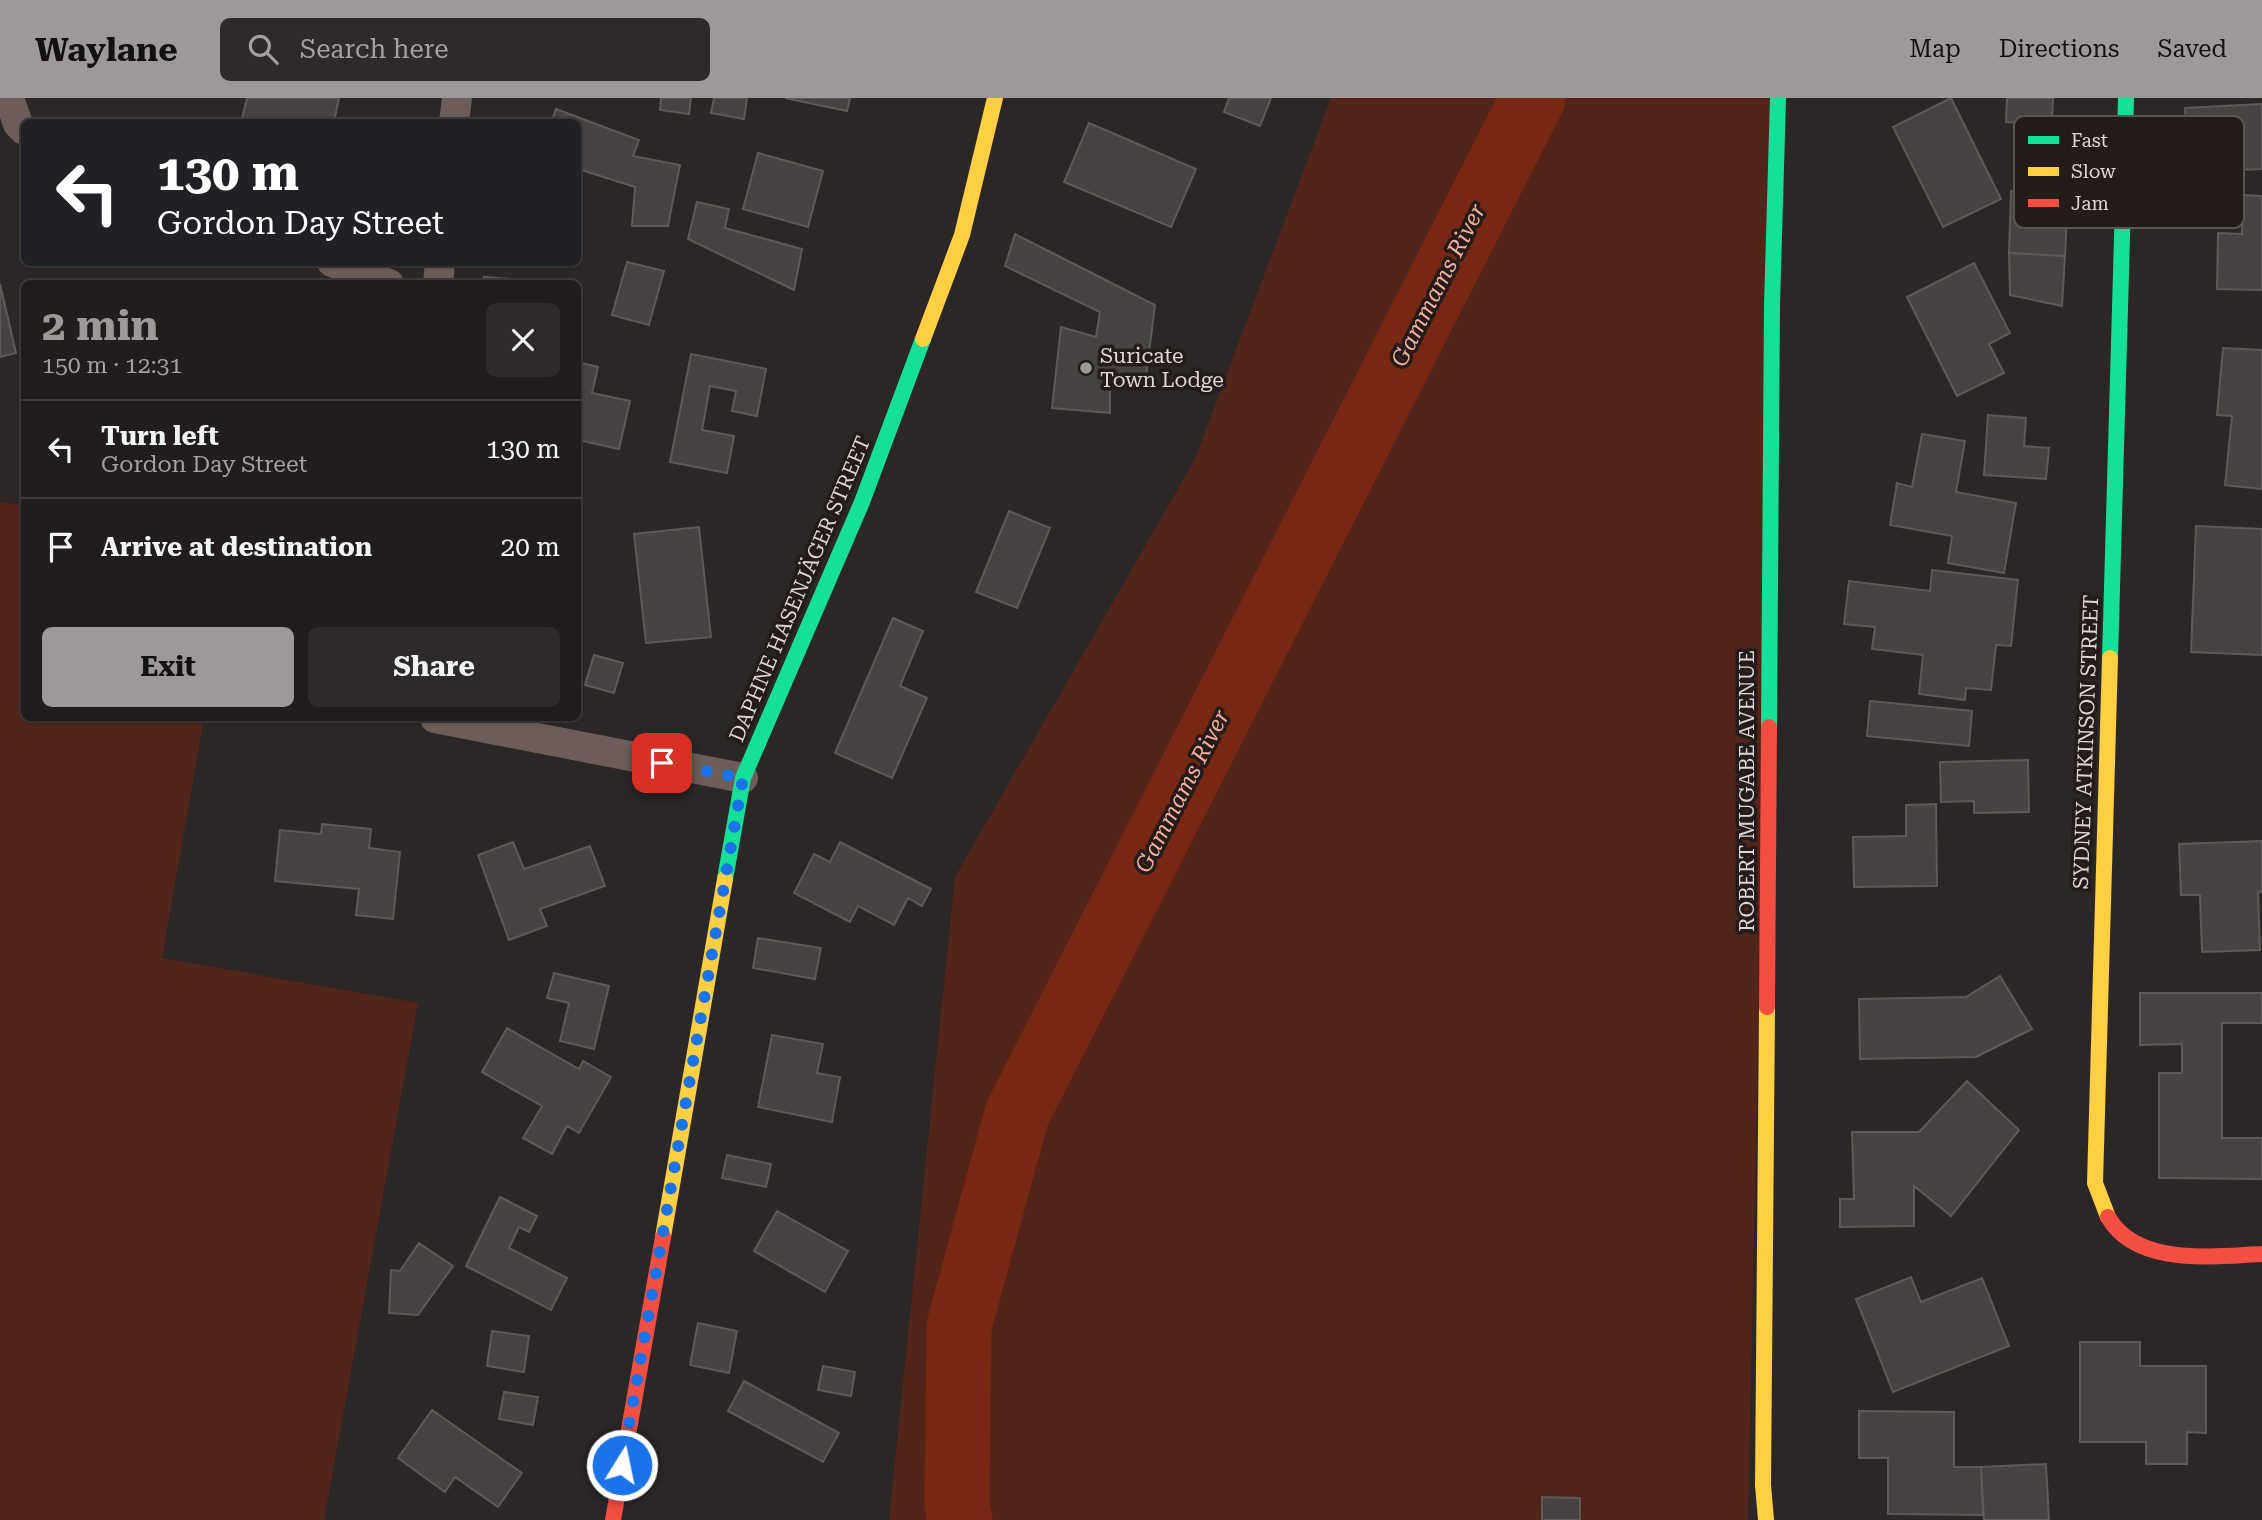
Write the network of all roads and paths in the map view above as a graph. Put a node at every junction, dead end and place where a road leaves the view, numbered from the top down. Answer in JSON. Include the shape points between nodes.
{"nodes":[{"id":1,"x":9,"y":98,"type":"edge"},
{"id":2,"x":457,"y":98,"type":"edge"},
{"id":3,"x":995,"y":98,"type":"edge"},
{"id":4,"x":1778,"y":98,"type":"edge"},
{"id":5,"x":2126,"y":98,"type":"edge"},
{"id":6,"x":2125,"y":116,"type":"edge"},
{"id":7,"x":454,"y":119,"type":"edge"},
{"id":8,"x":21,"y":126,"type":"edge"},
{"id":9,"x":2122,"y":228,"type":"edge"},
{"id":10,"x":342,"y":266,"type":"edge"},
{"id":11,"x":379,"y":280,"type":"edge"},
{"id":12,"x":450,"y":721,"type":"edge"},
{"id":13,"x":743,"y":778,"type":"junction"},
{"id":14,"x":2262,"y":1254,"type":"edge"},
{"id":15,"x":1763,"y":1485,"type":"junction"},
{"id":16,"x":613,"y":1520,"type":"edge"},
{"id":17,"x":1748,"y":1520,"type":"edge"},
{"id":18,"x":1766,"y":1520,"type":"edge"}],
"edges":[{"from":1,"to":8,"type":"street"},
{"from":2,"to":7,"type":"street"},
{"from":3,"to":13,"type":"street","name":"DAPHNE HASENJÄGER STREET","via":[[962,235],[862,502]]},
{"from":4,"to":15,"type":"street","name":"ROBERT MUGABE AVENUE"},
{"from":5,"to":6,"type":"street","name":"SYDNEY ATKINSON STREET"},
{"from":9,"to":14,"type":"street","name":"SYDNEY ATKINSON STREET","via":[[2095,1183],[2105,1213],[2121,1235],[2155,1250],[2191,1256]]},
{"from":10,"to":11,"type":"street"},
{"from":12,"to":13,"type":"street"},
{"from":13,"to":16,"type":"street","name":"DAPHNE HASENJÄGER STREET"},
{"from":15,"to":17,"type":"street","name":"ROBERT MUGABE AVENUE"},
{"from":15,"to":18,"type":"street","name":"ROBERT MUGABE AVENUE"}]}
